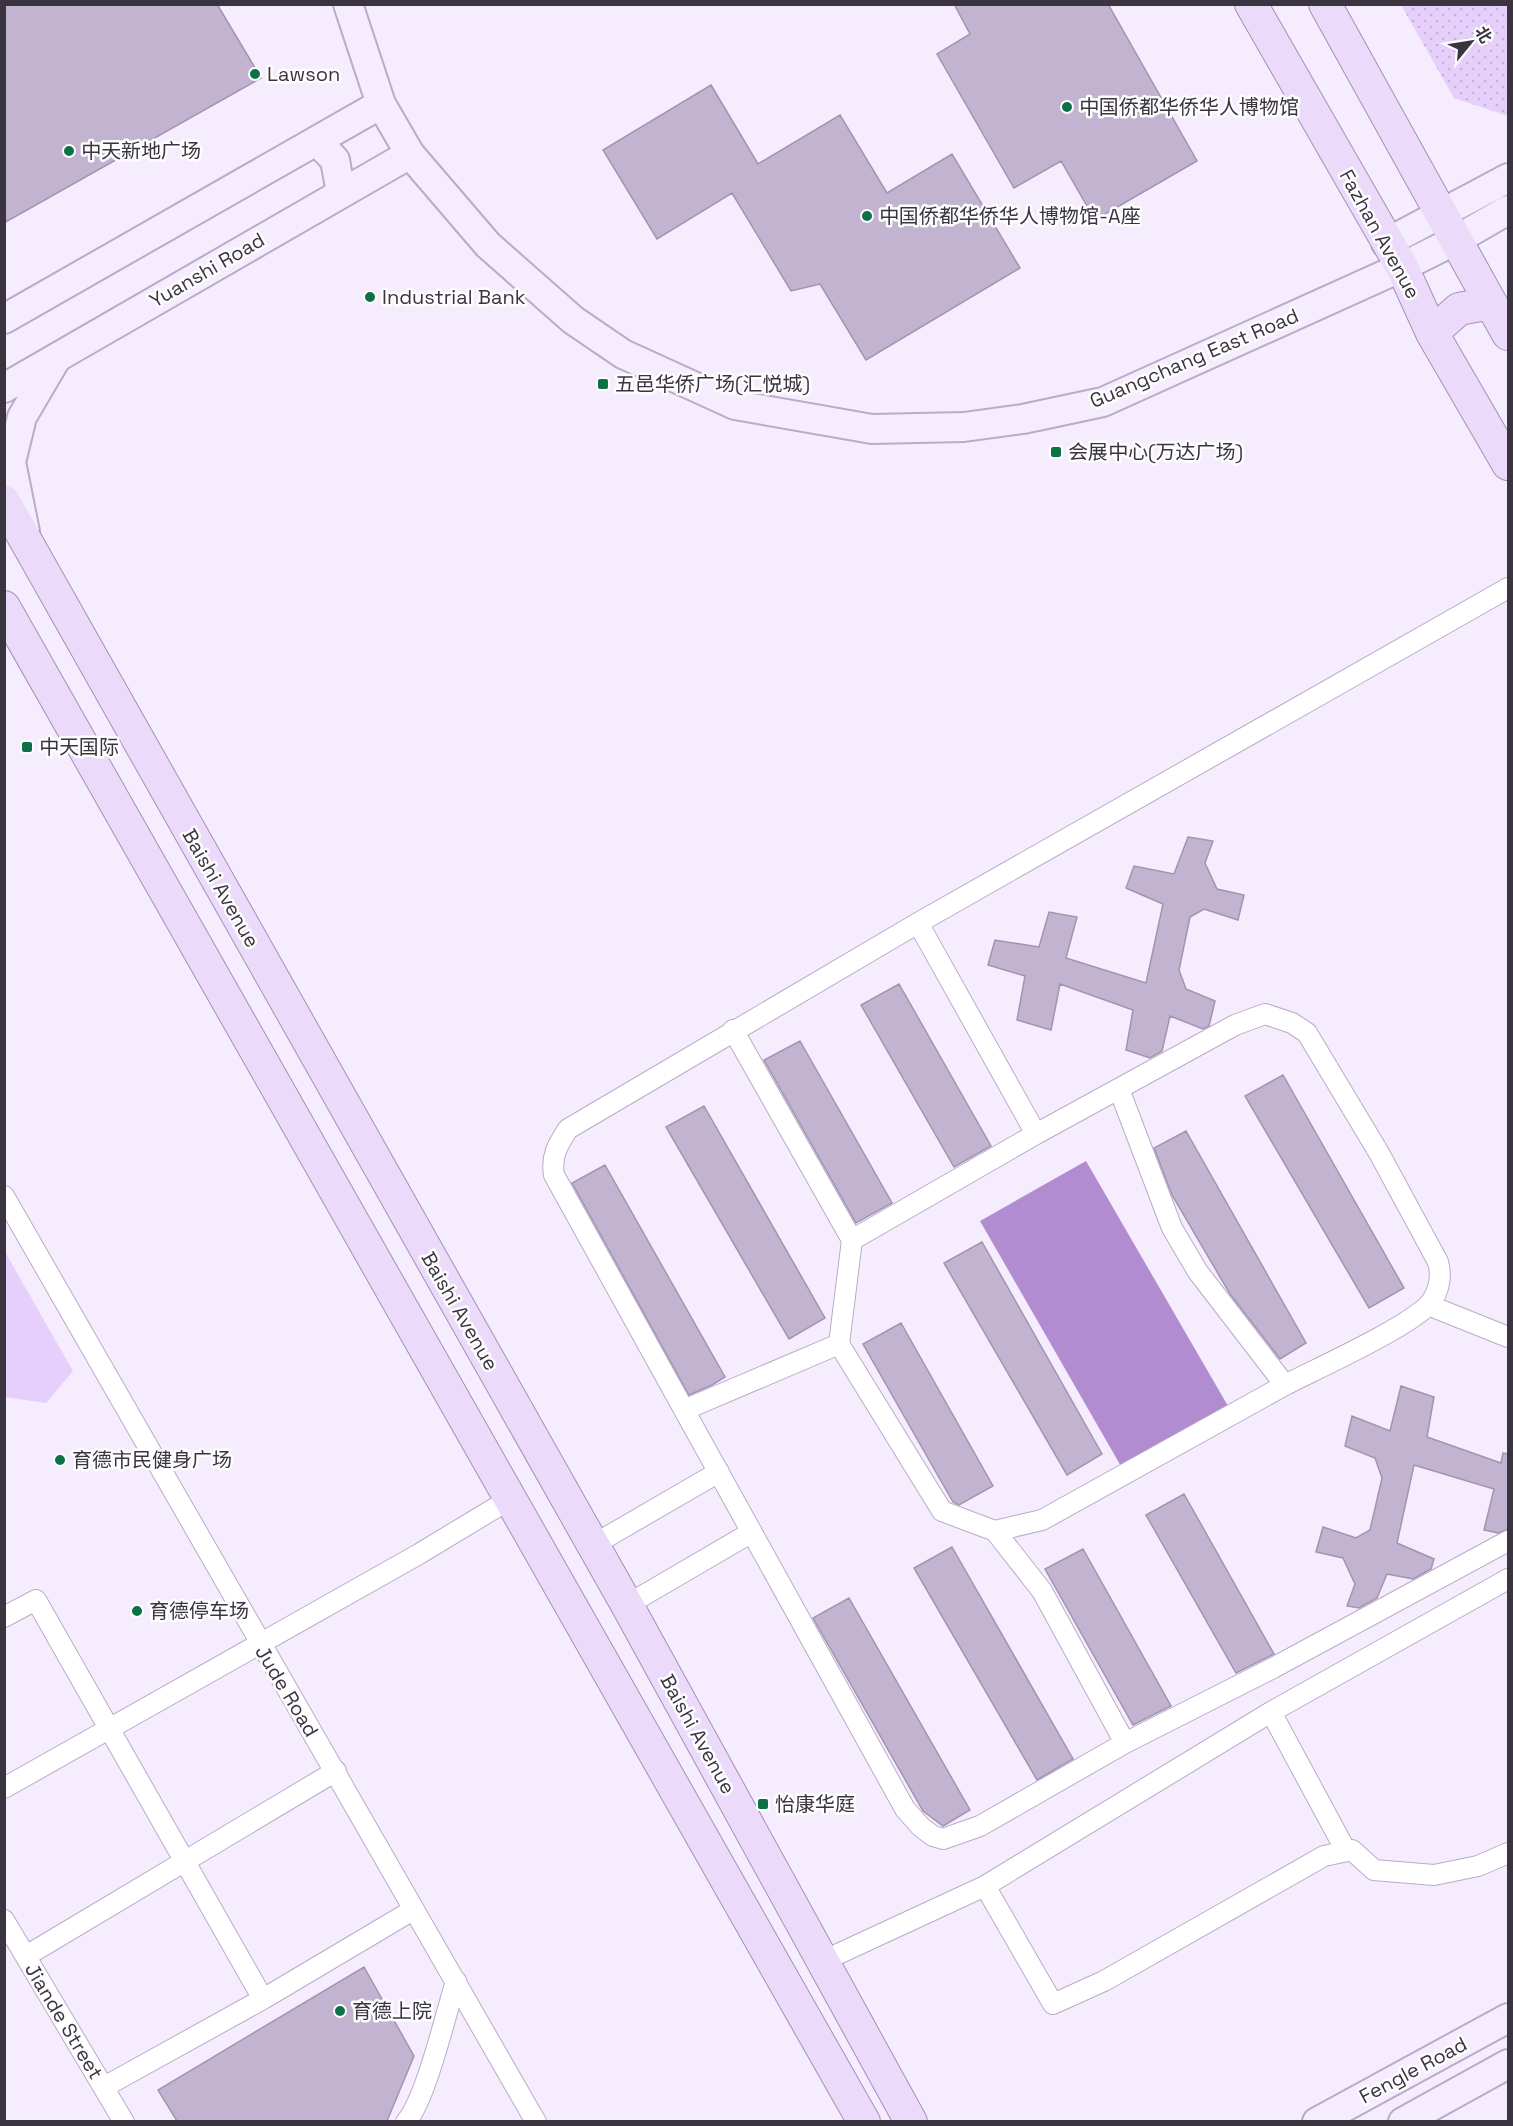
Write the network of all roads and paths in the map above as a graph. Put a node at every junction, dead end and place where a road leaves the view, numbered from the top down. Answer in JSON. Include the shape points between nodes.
{"nodes":[{"id":1,"x":348,"y":4,"type":"edge"},
{"id":2,"x":1251,"y":4,"type":"edge"},
{"id":3,"x":1325,"y":4,"type":"edge"},
{"id":4,"x":381,"y":104,"type":"junction"},
{"id":5,"x":317,"y":141,"type":"junction"},
{"id":6,"x":410,"y":154,"type":"junction"},
{"id":7,"x":1509,"y":178,"type":"edge"},
{"id":8,"x":341,"y":194,"type":"junction"},
{"id":9,"x":1509,"y":210,"type":"edge"},
{"id":10,"x":1449,"y":228,"type":"junction"},
{"id":11,"x":1394,"y":255,"type":"junction"},
{"id":12,"x":1491,"y":303,"type":"junction"},
{"id":13,"x":10,"y":312,"type":"edge"},
{"id":14,"x":1432,"y":333,"type":"junction"},
{"id":15,"x":1509,"y":334,"type":"edge"},
{"id":16,"x":59,"y":355,"type":"junction"},
{"id":17,"x":4,"y":388,"type":"edge"},
{"id":18,"x":1509,"y":464,"type":"edge"},
{"id":19,"x":4,"y":502,"type":"edge"},
{"id":20,"x":27,"y":546,"type":"junction"},
{"id":21,"x":1509,"y":588,"type":"edge"},
{"id":22,"x":4,"y":607,"type":"edge"},
{"id":23,"x":918,"y":923,"type":"junction"},
{"id":24,"x":733,"y":1030,"type":"junction"},
{"id":25,"x":1119,"y":1089,"type":"junction"},
{"id":26,"x":1036,"y":1134,"type":"junction"},
{"id":27,"x":4,"y":1196,"type":"edge"},
{"id":28,"x":852,"y":1240,"type":"junction"},
{"id":29,"x":1428,"y":1305,"type":"junction"},
{"id":30,"x":1509,"y":1337,"type":"edge"},
{"id":31,"x":839,"y":1344,"type":"junction"},
{"id":32,"x":1285,"y":1385,"type":"junction"},
{"id":33,"x":684,"y":1410,"type":"junction"},
{"id":34,"x":719,"y":1472,"type":"junction"},
{"id":35,"x":510,"y":1499,"type":"junction"},
{"id":36,"x":994,"y":1531,"type":"junction"},
{"id":37,"x":752,"y":1532,"type":"junction"},
{"id":38,"x":1509,"y":1541,"type":"edge"},
{"id":39,"x":593,"y":1545,"type":"junction"},
{"id":40,"x":1509,"y":1579,"type":"edge"},
{"id":41,"x":627,"y":1605,"type":"junction"},
{"id":42,"x":4,"y":1617,"type":"edge"},
{"id":43,"x":260,"y":1644,"type":"junction"},
{"id":44,"x":1271,"y":1712,"type":"junction"},
{"id":45,"x":107,"y":1728,"type":"junction"},
{"id":46,"x":1125,"y":1743,"type":"junction"},
{"id":47,"x":336,"y":1771,"type":"junction"},
{"id":48,"x":4,"y":1788,"type":"edge"},
{"id":49,"x":1346,"y":1851,"type":"junction"},
{"id":50,"x":1509,"y":1853,"type":"edge"},
{"id":51,"x":184,"y":1860,"type":"junction"},
{"id":52,"x":985,"y":1886,"type":"junction"},
{"id":53,"x":413,"y":1910,"type":"junction"},
{"id":54,"x":4,"y":1920,"type":"edge"},
{"id":55,"x":26,"y":1956,"type":"junction"},
{"id":56,"x":823,"y":1961,"type":"junction"},
{"id":57,"x":456,"y":1981,"type":"junction"},
{"id":58,"x":263,"y":1999,"type":"junction"},
{"id":59,"x":1509,"y":2018,"type":"edge"},
{"id":60,"x":1509,"y":2064,"type":"edge"},
{"id":61,"x":883,"y":2072,"type":"junction"},
{"id":62,"x":104,"y":2087,"type":"junction"},
{"id":63,"x":853,"y":2105,"type":"edge"},
{"id":64,"x":124,"y":2121,"type":"edge"},
{"id":65,"x":406,"y":2121,"type":"edge"},
{"id":66,"x":536,"y":2121,"type":"edge"},
{"id":67,"x":911,"y":2121,"type":"edge"},
{"id":68,"x":928,"y":2121,"type":"edge"},
{"id":69,"x":1317,"y":2121,"type":"edge"},
{"id":70,"x":1403,"y":2121,"type":"edge"}],
"edges":[{"from":1,"to":4,"type":"main road","name":"Guangchang East Road"},
{"from":2,"to":11,"type":"main road","name":"Fazhan Avenue"},
{"from":3,"to":10,"type":"main road"},
{"from":4,"to":5,"type":"main road"},
{"from":4,"to":6,"type":"main road","name":"Guangchang East Road"},
{"from":5,"to":8,"type":"main road","via":[[335,160]]},
{"from":5,"to":13,"type":"main road"},
{"from":6,"to":8,"type":"main road","name":"Yuanshi Road"},
{"from":6,"to":11,"type":"main road","name":"Guangchang East Road","via":[[488,244],[573,320],[623,354],[735,405],[872,429],[964,427],[1103,402]]},
{"from":7,"to":10,"type":"main road"},
{"from":8,"to":16,"type":"main road","name":"Yuanshi Road"},
{"from":9,"to":10,"type":"main road"},
{"from":10,"to":11,"type":"main road","name":"Guangchang East Road"},
{"from":10,"to":12,"type":"main road"},
{"from":11,"to":14,"type":"main road","name":"Fazhan Avenue"},
{"from":12,"to":14,"type":"main road","via":[[1459,309]]},
{"from":12,"to":15,"type":"main road"},
{"from":14,"to":18,"type":"main road","name":"Fazhan Avenue"},
{"from":16,"to":17,"type":"main road","name":"Yuanshi Road"},
{"from":16,"to":20,"type":"main road","via":[[22,417],[11,462]]},
{"from":19,"to":20,"type":"main road","name":"Baishi Avenue"},
{"from":20,"to":39,"type":"main road","name":"Baishi Avenue"},
{"from":21,"to":23,"type":"street"},
{"from":22,"to":35,"type":"main road"},
{"from":23,"to":24,"type":"street"},
{"from":23,"to":26,"type":"street"},
{"from":24,"to":28,"type":"street"},
{"from":24,"to":33,"type":"street","via":[[568,1130],[553,1156],[554,1175]]},
{"from":25,"to":26,"type":"street"},
{"from":25,"to":29,"type":"street","via":[[1254,1017],[1265,1014],[1301,1028],[1380,1153],[1438,1262],[1438,1290]]},
{"from":25,"to":32,"type":"street","via":[[1172,1228],[1198,1272]]},
{"from":26,"to":28,"type":"street"},
{"from":27,"to":43,"type":"street","name":"Jude Road"},
{"from":28,"to":31,"type":"street"},
{"from":29,"to":30,"type":"street"},
{"from":29,"to":32,"type":"street","via":[[1410,1320]]},
{"from":31,"to":33,"type":"street"},
{"from":31,"to":36,"type":"street","via":[[942,1511]]},
{"from":32,"to":36,"type":"street","via":[[1042,1520]]},
{"from":33,"to":34,"type":"street"},
{"from":34,"to":37,"type":"street"},
{"from":34,"to":39,"type":"street"},
{"from":35,"to":43,"type":"street"},
{"from":35,"to":63,"type":"main road"},
{"from":36,"to":46,"type":"street","via":[[1042,1591]]},
{"from":37,"to":41,"type":"street"},
{"from":37,"to":46,"type":"street","via":[[905,1809],[933,1836],[944,1839],[980,1826]]},
{"from":38,"to":46,"type":"street"},
{"from":39,"to":41,"type":"main road","name":"Baishi Avenue"},
{"from":40,"to":44,"type":"street"},
{"from":41,"to":56,"type":"main road","name":"Baishi Avenue"},
{"from":42,"to":45,"type":"street","via":[[36,1600]]},
{"from":43,"to":45,"type":"street"},
{"from":43,"to":47,"type":"street","name":"Jude Road"},
{"from":44,"to":49,"type":"street"},
{"from":44,"to":52,"type":"street"},
{"from":45,"to":48,"type":"street"},
{"from":45,"to":51,"type":"street"},
{"from":47,"to":51,"type":"street"},
{"from":47,"to":53,"type":"street","name":"Jude Road"},
{"from":49,"to":50,"type":"street","via":[[1352,1850],[1374,1870],[1434,1875],[1478,1866]]},
{"from":49,"to":52,"type":"street","via":[[1324,1856],[1104,1981],[1053,2004]]},
{"from":51,"to":55,"type":"street"},
{"from":51,"to":58,"type":"street"},
{"from":52,"to":56,"type":"street"},
{"from":53,"to":57,"type":"street","name":"Jude Road"},
{"from":53,"to":58,"type":"street"},
{"from":54,"to":55,"type":"street","name":"Jiande Street"},
{"from":55,"to":62,"type":"street","name":"Jiande Street"},
{"from":56,"to":61,"type":"main road","name":"Baishi Avenue"},
{"from":57,"to":65,"type":"street","via":[[428,2071],[412,2115]]},
{"from":57,"to":66,"type":"street","name":"Jude Road"},
{"from":58,"to":62,"type":"street"},
{"from":59,"to":69,"type":"main road","name":"Fengle Road"},
{"from":60,"to":70,"type":"main road","name":"Fengle Road"},
{"from":61,"to":63,"type":"main road"},
{"from":61,"to":67,"type":"main road","name":"Baishi Avenue"},
{"from":61,"to":68,"type":"main road"},
{"from":62,"to":64,"type":"street","name":"Jiande Street"}]}
